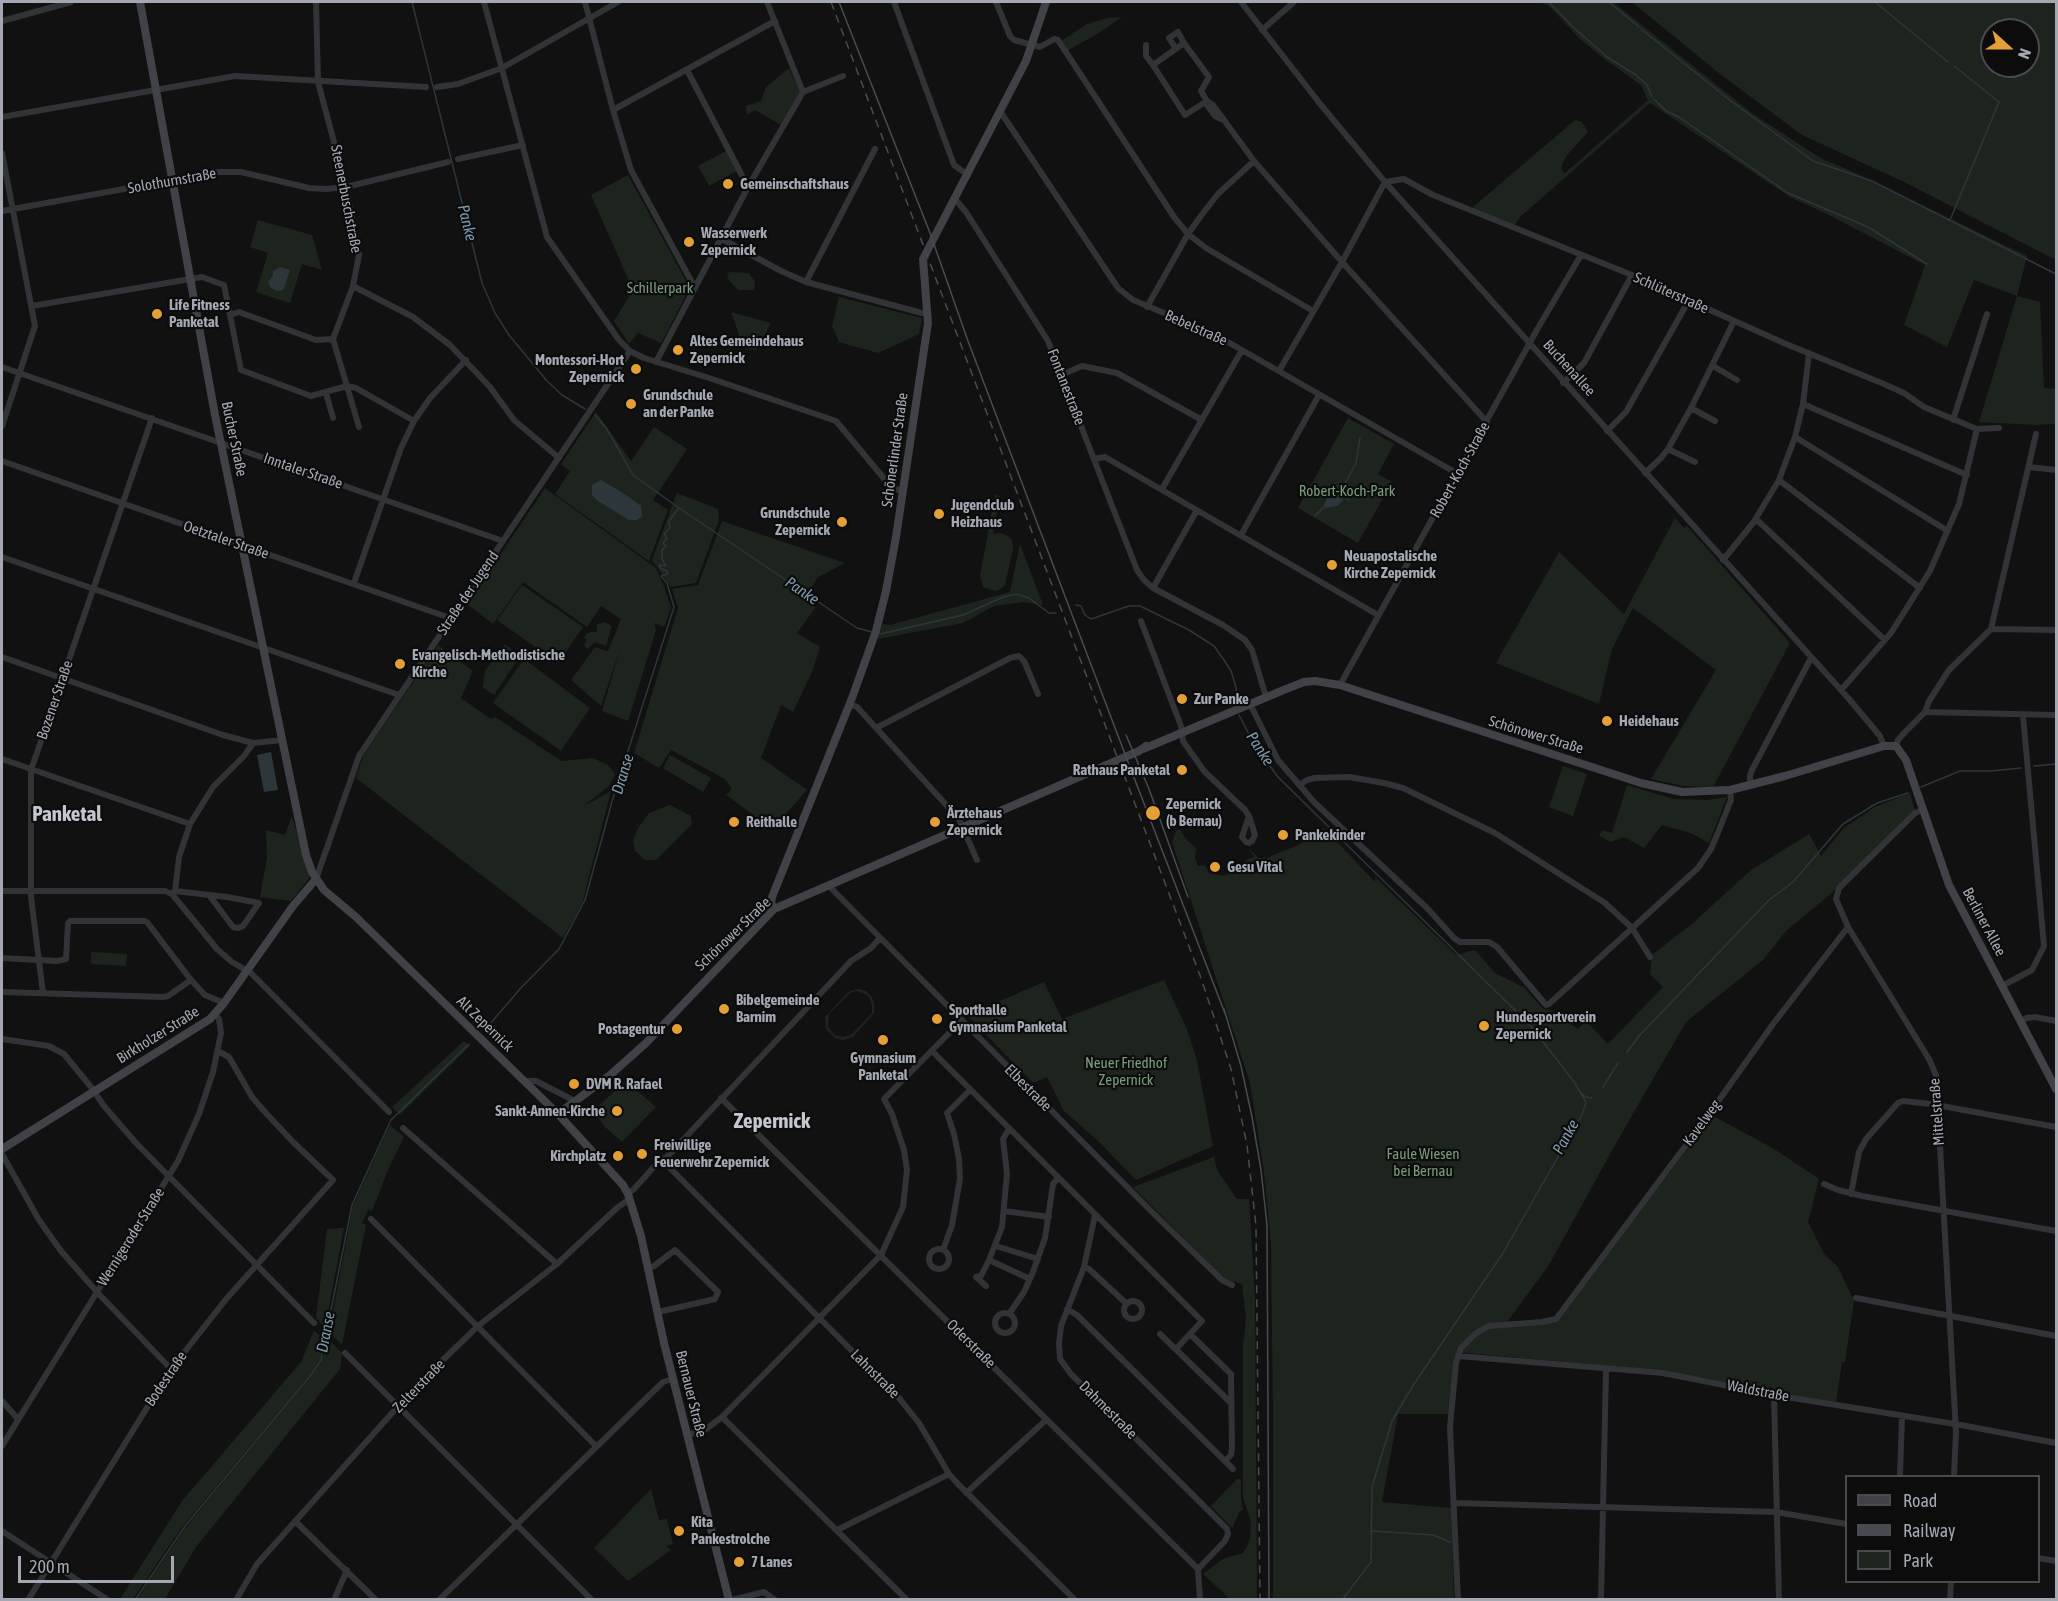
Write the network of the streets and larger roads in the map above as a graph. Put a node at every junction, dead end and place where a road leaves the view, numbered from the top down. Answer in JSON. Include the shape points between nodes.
{"nodes":[{"id":1,"x":71,"y":2,"type":"edge"},
{"id":2,"x":140,"y":2,"type":"edge"},
{"id":3,"x":316,"y":2,"type":"edge"},
{"id":4,"x":484,"y":2,"type":"edge"},
{"id":5,"x":585,"y":2,"type":"edge"},
{"id":6,"x":618,"y":2,"type":"edge"},
{"id":7,"x":767,"y":2,"type":"edge"},
{"id":8,"x":894,"y":2,"type":"edge"},
{"id":9,"x":996,"y":2,"type":"edge"},
{"id":10,"x":1046,"y":2,"type":"edge"},
{"id":11,"x":1241,"y":2,"type":"edge"},
{"id":12,"x":1294,"y":2,"type":"edge"},
{"id":13,"x":590,"y":18,"type":"junction"},
{"id":14,"x":2,"y":21,"type":"edge"},
{"id":15,"x":775,"y":21,"type":"junction"},
{"id":16,"x":1262,"y":30,"type":"junction"},
{"id":17,"x":1184,"y":43,"type":"junction"},
{"id":18,"x":1146,"y":45,"type":"dead end"},
{"id":19,"x":1032,"y":46,"type":"junction"},
{"id":20,"x":1176,"y":49,"type":"junction"},
{"id":21,"x":1153,"y":65,"type":"junction"},
{"id":22,"x":502,"y":68,"type":"junction"},
{"id":23,"x":687,"y":70,"type":"junction"},
{"id":24,"x":843,"y":76,"type":"dead end"},
{"id":25,"x":318,"y":82,"type":"junction"},
{"id":26,"x":426,"y":87,"type":"dead end"},
{"id":27,"x":437,"y":87,"type":"dead end"},
{"id":28,"x":156,"y":90,"type":"junction"},
{"id":29,"x":802,"y":92,"type":"junction"},
{"id":30,"x":1207,"y":101,"type":"junction"},
{"id":31,"x":613,"y":110,"type":"junction"},
{"id":32,"x":1000,"y":111,"type":"junction"},
{"id":33,"x":2,"y":117,"type":"edge"},
{"id":34,"x":523,"y":145,"type":"junction"},
{"id":35,"x":875,"y":149,"type":"dead end"},
{"id":36,"x":2,"y":153,"type":"edge"},
{"id":37,"x":458,"y":159,"type":"dead end"},
{"id":38,"x":1254,"y":161,"type":"junction"},
{"id":39,"x":448,"y":162,"type":"dead end"},
{"id":40,"x":968,"y":175,"type":"junction"},
{"id":41,"x":172,"y":180,"type":"junction"},
{"id":42,"x":1385,"y":182,"type":"junction"},
{"id":43,"x":346,"y":187,"type":"junction"},
{"id":44,"x":748,"y":188,"type":"junction"},
{"id":45,"x":955,"y":199,"type":"junction"},
{"id":46,"x":13,"y":209,"type":"junction"},
{"id":47,"x":2,"y":211,"type":"edge"},
{"id":48,"x":1188,"y":234,"type":"junction"},
{"id":49,"x":722,"y":239,"type":"junction"},
{"id":50,"x":1581,"y":255,"type":"junction"},
{"id":51,"x":1342,"y":262,"type":"junction"},
{"id":52,"x":1632,"y":275,"type":"junction"},
{"id":53,"x":189,"y":278,"type":"junction"},
{"id":54,"x":806,"y":282,"type":"junction"},
{"id":55,"x":352,"y":286,"type":"junction"},
{"id":56,"x":695,"y":288,"type":"junction"},
{"id":57,"x":1689,"y":300,"type":"junction"},
{"id":58,"x":32,"y":306,"type":"junction"},
{"id":59,"x":1147,"y":307,"type":"junction"},
{"id":60,"x":1313,"y":311,"type":"junction"},
{"id":61,"x":928,"y":313,"type":"junction"},
{"id":62,"x":1987,"y":314,"type":"dead end"},
{"id":63,"x":230,"y":315,"type":"junction"},
{"id":64,"x":1734,"y":321,"type":"junction"},
{"id":65,"x":333,"y":339,"type":"junction"},
{"id":66,"x":1530,"y":345,"type":"junction"},
{"id":67,"x":1242,"y":350,"type":"junction"},
{"id":68,"x":630,"y":351,"type":"junction"},
{"id":69,"x":1809,"y":353,"type":"junction"},
{"id":70,"x":466,"y":360,"type":"junction"},
{"id":71,"x":656,"y":362,"type":"junction"},
{"id":72,"x":1713,"y":366,"type":"junction"},
{"id":73,"x":2,"y":367,"type":"edge"},
{"id":74,"x":1279,"y":371,"type":"junction"},
{"id":75,"x":20,"y":373,"type":"junction"},
{"id":76,"x":1061,"y":375,"type":"junction"},
{"id":77,"x":1737,"y":380,"type":"dead end"},
{"id":78,"x":1563,"y":382,"type":"junction"},
{"id":79,"x":347,"y":386,"type":"junction"},
{"id":80,"x":326,"y":393,"type":"junction"},
{"id":81,"x":1319,"y":395,"type":"junction"},
{"id":82,"x":1803,"y":404,"type":"junction"},
{"id":83,"x":1691,"y":408,"type":"junction"},
{"id":84,"x":152,"y":418,"type":"junction"},
{"id":85,"x":333,"y":418,"type":"dead end"},
{"id":86,"x":414,"y":420,"type":"junction"},
{"id":87,"x":1202,"y":420,"type":"junction"},
{"id":88,"x":1953,"y":420,"type":"junction"},
{"id":89,"x":1715,"y":421,"type":"dead end"},
{"id":90,"x":1487,"y":422,"type":"junction"},
{"id":91,"x":2,"y":426,"type":"edge"},
{"id":92,"x":359,"y":428,"type":"dead end"},
{"id":93,"x":1999,"y":428,"type":"dead end"},
{"id":94,"x":1977,"y":429,"type":"junction"},
{"id":95,"x":1607,"y":431,"type":"junction"},
{"id":96,"x":2036,"y":434,"type":"dead end"},
{"id":97,"x":1795,"y":437,"type":"junction"},
{"id":98,"x":221,"y":442,"type":"junction"},
{"id":99,"x":1668,"y":449,"type":"junction"},
{"id":100,"x":559,"y":458,"type":"junction"},
{"id":101,"x":1094,"y":459,"type":"junction"},
{"id":102,"x":2,"y":461,"type":"edge"},
{"id":103,"x":1695,"y":462,"type":"dead end"},
{"id":104,"x":2030,"y":467,"type":"junction"},
{"id":105,"x":2056,"y":470,"type":"edge"},
{"id":106,"x":1644,"y":473,"type":"junction"},
{"id":107,"x":1458,"y":474,"type":"junction"},
{"id":108,"x":1967,"y":476,"type":"junction"},
{"id":109,"x":1779,"y":480,"type":"junction"},
{"id":110,"x":1162,"y":489,"type":"junction"},
{"id":111,"x":903,"y":491,"type":"junction"},
{"id":112,"x":383,"y":498,"type":"junction"},
{"id":113,"x":123,"y":504,"type":"junction"},
{"id":114,"x":1197,"y":510,"type":"junction"},
{"id":115,"x":1756,"y":519,"type":"junction"},
{"id":116,"x":1948,"y":531,"type":"junction"},
{"id":117,"x":1241,"y":535,"type":"junction"},
{"id":118,"x":503,"y":541,"type":"junction"},
{"id":119,"x":242,"y":545,"type":"junction"},
{"id":120,"x":2,"y":557,"type":"edge"},
{"id":121,"x":1723,"y":560,"type":"junction"},
{"id":122,"x":354,"y":583,"type":"junction"},
{"id":123,"x":94,"y":588,"type":"junction"},
{"id":124,"x":1153,"y":588,"type":"junction"},
{"id":125,"x":1920,"y":588,"type":"junction"},
{"id":126,"x":1378,"y":615,"type":"junction"},
{"id":127,"x":450,"y":618,"type":"junction"},
{"id":128,"x":1141,"y":621,"type":"dead end"},
{"id":129,"x":1991,"y":629,"type":"junction"},
{"id":130,"x":2056,"y":630,"type":"edge"},
{"id":131,"x":1885,"y":640,"type":"junction"},
{"id":132,"x":264,"y":647,"type":"junction"},
{"id":133,"x":2,"y":657,"type":"edge"},
{"id":134,"x":1811,"y":658,"type":"junction"},
{"id":135,"x":63,"y":678,"type":"junction"},
{"id":136,"x":1340,"y":685,"type":"junction"},
{"id":137,"x":1841,"y":690,"type":"junction"},
{"id":138,"x":1038,"y":694,"type":"dead end"},
{"id":139,"x":399,"y":695,"type":"junction"},
{"id":140,"x":1266,"y":697,"type":"junction"},
{"id":141,"x":850,"y":704,"type":"junction"},
{"id":142,"x":1250,"y":704,"type":"junction"},
{"id":143,"x":1925,"y":712,"type":"junction"},
{"id":144,"x":2056,"y":715,"type":"edge"},
{"id":145,"x":2023,"y":716,"type":"junction"},
{"id":146,"x":876,"y":728,"type":"junction"},
{"id":147,"x":1181,"y":732,"type":"junction"},
{"id":148,"x":283,"y":740,"type":"junction"},
{"id":149,"x":253,"y":743,"type":"junction"},
{"id":150,"x":1890,"y":746,"type":"junction"},
{"id":151,"x":2,"y":759,"type":"edge"},
{"id":152,"x":1906,"y":759,"type":"joint"},
{"id":153,"x":31,"y":770,"type":"junction"},
{"id":154,"x":1299,"y":785,"type":"junction"},
{"id":155,"x":1750,"y":786,"type":"junction"},
{"id":156,"x":1730,"y":790,"type":"junction"},
{"id":157,"x":1922,"y":810,"type":"junction"},
{"id":158,"x":1249,"y":816,"type":"dead end"},
{"id":159,"x":190,"y":824,"type":"junction"},
{"id":160,"x":963,"y":827,"type":"junction"},
{"id":161,"x":976,"y":860,"type":"dead end"},
{"id":162,"x":316,"y":879,"type":"junction"},
{"id":163,"x":828,"y":885,"type":"junction"},
{"id":164,"x":2,"y":891,"type":"edge"},
{"id":165,"x":31,"y":891,"type":"junction"},
{"id":166,"x":174,"y":892,"type":"junction"},
{"id":167,"x":209,"y":894,"type":"junction"},
{"id":168,"x":774,"y":909,"type":"junction"},
{"id":169,"x":1848,"y":927,"type":"junction"},
{"id":170,"x":1632,"y":928,"type":"junction"},
{"id":171,"x":880,"y":938,"type":"junction"},
{"id":172,"x":1650,"y":957,"type":"dead end"},
{"id":173,"x":2,"y":958,"type":"edge"},
{"id":174,"x":39,"y":960,"type":"junction"},
{"id":175,"x":247,"y":970,"type":"junction"},
{"id":176,"x":191,"y":980,"type":"junction"},
{"id":177,"x":2002,"y":986,"type":"junction"},
{"id":178,"x":2,"y":992,"type":"edge"},
{"id":179,"x":43,"y":993,"type":"junction"},
{"id":180,"x":224,"y":1003,"type":"junction"},
{"id":181,"x":215,"y":1014,"type":"junction"},
{"id":182,"x":962,"y":1020,"type":"junction"},
{"id":183,"x":2021,"y":1021,"type":"junction"},
{"id":184,"x":2056,"y":1021,"type":"edge"},
{"id":185,"x":2,"y":1039,"type":"edge"},
{"id":186,"x":218,"y":1051,"type":"junction"},
{"id":187,"x":932,"y":1051,"type":"junction"},
{"id":188,"x":524,"y":1081,"type":"junction"},
{"id":189,"x":2056,"y":1089,"type":"edge"},
{"id":190,"x":970,"y":1090,"type":"junction"},
{"id":191,"x":93,"y":1091,"type":"junction"},
{"id":192,"x":721,"y":1098,"type":"junction"},
{"id":193,"x":573,"y":1102,"type":"junction"},
{"id":194,"x":1938,"y":1106,"type":"junction"},
{"id":195,"x":389,"y":1112,"type":"dead end"},
{"id":196,"x":558,"y":1114,"type":"junction"},
{"id":197,"x":2056,"y":1126,"type":"edge"},
{"id":198,"x":403,"y":1128,"type":"dead end"},
{"id":199,"x":1009,"y":1129,"type":"junction"},
{"id":200,"x":2,"y":1149,"type":"edge"},
{"id":201,"x":2,"y":1154,"type":"edge"},
{"id":202,"x":661,"y":1160,"type":"junction"},
{"id":203,"x":168,"y":1177,"type":"junction"},
{"id":204,"x":1058,"y":1178,"type":"junction"},
{"id":205,"x":1824,"y":1184,"type":"dead end"},
{"id":206,"x":1851,"y":1194,"type":"junction"},
{"id":207,"x":629,"y":1197,"type":"junction"},
{"id":208,"x":1942,"y":1210,"type":"junction"},
{"id":209,"x":1004,"y":1211,"type":"junction"},
{"id":210,"x":1095,"y":1215,"type":"junction"},
{"id":211,"x":1049,"y":1217,"type":"junction"},
{"id":212,"x":371,"y":1220,"type":"dead end"},
{"id":213,"x":2056,"y":1232,"type":"edge"},
{"id":214,"x":996,"y":1246,"type":"junction"},
{"id":215,"x":943,"y":1250,"type":"dead end"},
{"id":216,"x":881,"y":1255,"type":"junction"},
{"id":217,"x":1038,"y":1259,"type":"junction"},
{"id":218,"x":989,"y":1260,"type":"junction"},
{"id":219,"x":256,"y":1264,"type":"junction"},
{"id":220,"x":557,"y":1264,"type":"junction"},
{"id":221,"x":1084,"y":1267,"type":"junction"},
{"id":222,"x":648,"y":1269,"type":"junction"},
{"id":223,"x":1030,"y":1280,"type":"junction"},
{"id":224,"x":1232,"y":1285,"type":"dead end"},
{"id":225,"x":986,"y":1286,"type":"dead end"},
{"id":226,"x":97,"y":1292,"type":"junction"},
{"id":227,"x":1856,"y":1298,"type":"dead end"},
{"id":228,"x":1127,"y":1304,"type":"dead end"},
{"id":229,"x":1067,"y":1309,"type":"junction"},
{"id":230,"x":658,"y":1312,"type":"junction"},
{"id":231,"x":1009,"y":1314,"type":"dead end"},
{"id":232,"x":1949,"y":1317,"type":"junction"},
{"id":233,"x":819,"y":1318,"type":"junction"},
{"id":234,"x":314,"y":1323,"type":"dead end"},
{"id":235,"x":478,"y":1326,"type":"junction"},
{"id":236,"x":1160,"y":1334,"type":"dead end"},
{"id":237,"x":1190,"y":1334,"type":"junction"},
{"id":238,"x":2056,"y":1336,"type":"edge"},
{"id":239,"x":1176,"y":1349,"type":"junction"},
{"id":240,"x":345,"y":1353,"type":"dead end"},
{"id":241,"x":1458,"y":1356,"type":"junction"},
{"id":242,"x":171,"y":1369,"type":"junction"},
{"id":243,"x":1606,"y":1369,"type":"junction"},
{"id":244,"x":673,"y":1378,"type":"junction"},
{"id":245,"x":1774,"y":1395,"type":"junction"},
{"id":246,"x":2,"y":1401,"type":"edge"},
{"id":247,"x":1231,"y":1403,"type":"junction"},
{"id":248,"x":399,"y":1406,"type":"junction"},
{"id":249,"x":1902,"y":1416,"type":"junction"},
{"id":250,"x":722,"y":1417,"type":"junction"},
{"id":251,"x":18,"y":1419,"type":"junction"},
{"id":252,"x":1046,"y":1420,"type":"junction"},
{"id":253,"x":1956,"y":1424,"type":"junction"},
{"id":254,"x":687,"y":1435,"type":"junction"},
{"id":255,"x":2056,"y":1443,"type":"edge"},
{"id":256,"x":2,"y":1446,"type":"edge"},
{"id":257,"x":596,"y":1446,"type":"junction"},
{"id":258,"x":1225,"y":1461,"type":"junction"},
{"id":259,"x":1233,"y":1469,"type":"dead end"},
{"id":260,"x":949,"y":1473,"type":"junction"},
{"id":261,"x":1900,"y":1475,"type":"edge"},
{"id":262,"x":1954,"y":1475,"type":"edge"},
{"id":263,"x":966,"y":1493,"type":"junction"},
{"id":264,"x":1455,"y":1503,"type":"junction"},
{"id":265,"x":1603,"y":1507,"type":"junction"},
{"id":266,"x":1776,"y":1512,"type":"junction"},
{"id":267,"x":295,"y":1521,"type":"junction"},
{"id":268,"x":517,"y":1524,"type":"junction"},
{"id":269,"x":1845,"y":1524,"type":"edge"},
{"id":270,"x":837,"y":1530,"type":"junction"},
{"id":271,"x":2,"y":1531,"type":"edge"},
{"id":272,"x":2040,"y":1558,"type":"edge"},
{"id":273,"x":2056,"y":1561,"type":"edge"},
{"id":274,"x":51,"y":1563,"type":"junction"},
{"id":275,"x":1198,"y":1569,"type":"junction"},
{"id":276,"x":347,"y":1570,"type":"junction"},
{"id":277,"x":1951,"y":1583,"type":"edge"},
{"id":278,"x":28,"y":1599,"type":"edge"},
{"id":279,"x":108,"y":1599,"type":"edge"},
{"id":280,"x":236,"y":1599,"type":"edge"},
{"id":281,"x":334,"y":1599,"type":"edge"},
{"id":282,"x":376,"y":1599,"type":"edge"},
{"id":283,"x":439,"y":1599,"type":"edge"},
{"id":284,"x":591,"y":1599,"type":"edge"},
{"id":285,"x":730,"y":1599,"type":"edge"},
{"id":286,"x":775,"y":1599,"type":"edge"},
{"id":287,"x":907,"y":1599,"type":"edge"},
{"id":288,"x":1074,"y":1599,"type":"edge"},
{"id":289,"x":1200,"y":1599,"type":"edge"},
{"id":290,"x":1458,"y":1599,"type":"edge"},
{"id":291,"x":1601,"y":1599,"type":"edge"},
{"id":292,"x":1779,"y":1599,"type":"edge"},
{"id":293,"x":1950,"y":1599,"type":"edge"}],
"edges":[{"from":1,"to":14,"type":"street"},
{"from":2,"to":28,"type":"street","name":"Bucher Straße"},
{"from":3,"to":25,"type":"street","name":"Steenerbuschstraße"},
{"from":4,"to":22,"type":"street"},
{"from":5,"to":13,"type":"street"},
{"from":6,"to":13,"type":"street"},
{"from":7,"to":15,"type":"street"},
{"from":8,"to":40,"type":"street","via":[[954,165]]},
{"from":9,"to":19,"type":"street","via":[[1010,36]]},
{"from":10,"to":19,"type":"street","name":"Schönerlinder Straße"},
{"from":11,"to":16,"type":"street","name":"Buchenallee"},
{"from":12,"to":16,"type":"street"},
{"from":13,"to":22,"type":"street"},
{"from":13,"to":31,"type":"street"},
{"from":15,"to":23,"type":"street"},
{"from":15,"to":29,"type":"street"},
{"from":16,"to":42,"type":"street","name":"Buchenallee"},
{"from":17,"to":20,"type":"street"},
{"from":17,"to":20,"type":"street","via":[[1178,32],[1169,38]]},
{"from":17,"to":30,"type":"street","via":[[1209,77],[1201,90]]},
{"from":18,"to":21,"type":"street","via":[[1146,56]]},
{"from":19,"to":32,"type":"street","name":"Schönerlinder Straße"},
{"from":19,"to":48,"type":"street","via":[[1058,40]]},
{"from":20,"to":21,"type":"street"},
{"from":21,"to":30,"type":"street","via":[[1185,115]]},
{"from":22,"to":27,"type":"street","via":[[458,84]]},
{"from":22,"to":34,"type":"street"},
{"from":23,"to":31,"type":"street"},
{"from":23,"to":44,"type":"street"},
{"from":24,"to":29,"type":"street"},
{"from":25,"to":26,"type":"street"},
{"from":25,"to":28,"type":"street","via":[[235,76]]},
{"from":25,"to":43,"type":"street","name":"Steenerbuschstraße"},
{"from":28,"to":33,"type":"street"},
{"from":28,"to":41,"type":"street","name":"Bucher Straße"},
{"from":29,"to":44,"type":"street"},
{"from":30,"to":38,"type":"street"},
{"from":31,"to":56,"type":"street","via":[[631,170]]},
{"from":32,"to":40,"type":"street","name":"Schönerlinder Straße"},
{"from":32,"to":59,"type":"street","name":"Bebelstraße","via":[[1118,288]]},
{"from":34,"to":37,"type":"street"},
{"from":34,"to":68,"type":"street","via":[[547,237]]},
{"from":35,"to":54,"type":"street"},
{"from":36,"to":46,"type":"street"},
{"from":38,"to":48,"type":"street","via":[[1218,194]]},
{"from":38,"to":51,"type":"street"},
{"from":39,"to":43,"type":"street","name":"Solothurnstraße"},
{"from":40,"to":45,"type":"street","name":"Schönerlinder Straße"},
{"from":41,"to":43,"type":"street","name":"Solothurnstraße","via":[[241,172],[309,188]]},
{"from":41,"to":46,"type":"street","name":"Solothurnstraße"},
{"from":41,"to":53,"type":"street","name":"Bucher Straße"},
{"from":42,"to":50,"type":"street","name":"Schlüterstraße","via":[[1404,179],[1433,195]]},
{"from":42,"to":51,"type":"street"},
{"from":42,"to":66,"type":"street","name":"Buchenallee"},
{"from":43,"to":55,"type":"street","name":"Steenerbuschstraße","via":[[359,255]]},
{"from":44,"to":49,"type":"street"},
{"from":45,"to":61,"type":"street","name":"Schönerlinder Straße","via":[[923,259]]},
{"from":45,"to":76,"type":"street","name":"Fontanestraße","via":[[1035,319]]},
{"from":46,"to":47,"type":"street","name":"Solothurnstraße"},
{"from":46,"to":58,"type":"street"},
{"from":48,"to":59,"type":"street"},
{"from":48,"to":60,"type":"street"},
{"from":49,"to":54,"type":"street"},
{"from":49,"to":56,"type":"street"},
{"from":50,"to":52,"type":"street","name":"Schlüterstraße"},
{"from":50,"to":66,"type":"street","name":"Robert-Koch-Straße"},
{"from":51,"to":60,"type":"street"},
{"from":51,"to":90,"type":"street"},
{"from":52,"to":57,"type":"street","name":"Schlüterstraße"},
{"from":52,"to":78,"type":"street","via":[[1584,363]]},
{"from":53,"to":58,"type":"street"},
{"from":53,"to":63,"type":"street","via":[[202,277],[224,285]]},
{"from":53,"to":98,"type":"street","name":"Bucher Straße"},
{"from":54,"to":61,"type":"street"},
{"from":55,"to":65,"type":"street","name":"Steenerbuschstraße"},
{"from":55,"to":70,"type":"street","via":[[412,317]]},
{"from":56,"to":71,"type":"street"},
{"from":57,"to":64,"type":"street","name":"Schlüterstraße"},
{"from":57,"to":95,"type":"street","via":[[1626,412]]},
{"from":58,"to":75,"type":"street","via":[[35,326]]},
{"from":59,"to":67,"type":"street","name":"Bebelstraße","via":[[1212,333]]},
{"from":60,"to":74,"type":"street"},
{"from":61,"to":111,"type":"street","name":"Schönerlinder Straße"},
{"from":62,"to":88,"type":"street"},
{"from":63,"to":65,"type":"street","via":[[238,312],[316,340]]},
{"from":63,"to":80,"type":"street","via":[[241,370],[311,396]]},
{"from":64,"to":69,"type":"street","name":"Schlüterstraße"},
{"from":64,"to":72,"type":"street"},
{"from":65,"to":79,"type":"street"},
{"from":66,"to":78,"type":"street","name":"Buchenallee"},
{"from":66,"to":90,"type":"street","name":"Robert-Koch-Straße"},
{"from":67,"to":74,"type":"street","name":"Bebelstraße"},
{"from":67,"to":87,"type":"street"},
{"from":68,"to":71,"type":"street"},
{"from":68,"to":100,"type":"street","name":"Straße der Jugend"},
{"from":69,"to":82,"type":"street"},
{"from":69,"to":88,"type":"street","name":"Schlüterstraße","via":[[1898,390]]},
{"from":70,"to":86,"type":"street"},
{"from":70,"to":100,"type":"street","via":[[513,419]]},
{"from":71,"to":111,"type":"street","via":[[836,421],[892,488]]},
{"from":72,"to":77,"type":"street"},
{"from":72,"to":83,"type":"street"},
{"from":73,"to":75,"type":"street","name":"Inntaler Straße"},
{"from":74,"to":81,"type":"street","name":"Bebelstraße"},
{"from":75,"to":84,"type":"street","name":"Inntaler Straße"},
{"from":75,"to":91,"type":"street"},
{"from":76,"to":87,"type":"street","via":[[1082,366],[1117,373]]},
{"from":76,"to":101,"type":"street","name":"Fontanestraße"},
{"from":78,"to":95,"type":"street","name":"Buchenallee"},
{"from":79,"to":80,"type":"street"},
{"from":79,"to":86,"type":"street"},
{"from":79,"to":92,"type":"street"},
{"from":80,"to":85,"type":"street"},
{"from":81,"to":107,"type":"street","name":"Bebelstraße"},
{"from":81,"to":117,"type":"street"},
{"from":82,"to":97,"type":"street"},
{"from":82,"to":108,"type":"street"},
{"from":83,"to":89,"type":"street"},
{"from":83,"to":99,"type":"street"},
{"from":84,"to":98,"type":"street","name":"Inntaler Straße"},
{"from":84,"to":113,"type":"street","name":"Bozener Straße"},
{"from":86,"to":112,"type":"street"},
{"from":87,"to":110,"type":"street"},
{"from":88,"to":94,"type":"street","name":"Schlüterstraße"},
{"from":90,"to":107,"type":"street","name":"Robert-Koch-Straße"},
{"from":93,"to":94,"type":"street"},
{"from":94,"to":108,"type":"street"},
{"from":95,"to":106,"type":"street","name":"Buchenallee"},
{"from":96,"to":104,"type":"street"},
{"from":97,"to":109,"type":"street"},
{"from":97,"to":116,"type":"street"},
{"from":98,"to":112,"type":"street","name":"Inntaler Straße"},
{"from":98,"to":119,"type":"street","name":"Bucher Straße"},
{"from":99,"to":103,"type":"street"},
{"from":99,"to":106,"type":"street"},
{"from":100,"to":118,"type":"street","name":"Straße der Jugend"},
{"from":101,"to":110,"type":"street","via":[[1105,457]]},
{"from":101,"to":124,"type":"street","name":"Fontanestraße","via":[[1132,561]]},
{"from":102,"to":113,"type":"street","name":"Oetztaler Straße"},
{"from":104,"to":105,"type":"street"},
{"from":104,"to":129,"type":"street"},
{"from":106,"to":121,"type":"street","name":"Buchenallee"},
{"from":107,"to":126,"type":"street","name":"Robert-Koch-Straße"},
{"from":108,"to":116,"type":"street"},
{"from":109,"to":115,"type":"street"},
{"from":109,"to":125,"type":"street"},
{"from":110,"to":114,"type":"street"},
{"from":111,"to":141,"type":"street","name":"Schönerlinder Straße","via":[[886,591]]},
{"from":112,"to":118,"type":"street","name":"Inntaler Straße"},
{"from":112,"to":122,"type":"street"},
{"from":113,"to":119,"type":"street","name":"Oetztaler Straße"},
{"from":113,"to":123,"type":"street","name":"Bozener Straße"},
{"from":114,"to":117,"type":"street"},
{"from":114,"to":124,"type":"street"},
{"from":115,"to":121,"type":"street"},
{"from":115,"to":131,"type":"street"},
{"from":116,"to":125,"type":"street"},
{"from":117,"to":126,"type":"street"},
{"from":118,"to":127,"type":"street","name":"Straße der Jugend"},
{"from":119,"to":122,"type":"street","name":"Oetztaler Straße"},
{"from":119,"to":132,"type":"street","name":"Bucher Straße"},
{"from":120,"to":123,"type":"street"},
{"from":121,"to":134,"type":"street","name":"Buchenallee"},
{"from":122,"to":127,"type":"street","name":"Oetztaler Straße"},
{"from":123,"to":132,"type":"street"},
{"from":123,"to":135,"type":"street","name":"Bozener Straße"},
{"from":124,"to":140,"type":"street","via":[[1245,640]]},
{"from":125,"to":131,"type":"street"},
{"from":126,"to":136,"type":"street","name":"Robert-Koch-Straße"},
{"from":127,"to":139,"type":"street","name":"Straße der Jugend"},
{"from":128,"to":147,"type":"street"},
{"from":129,"to":130,"type":"street"},
{"from":129,"to":143,"type":"street","via":[[1948,670]]},
{"from":131,"to":137,"type":"street"},
{"from":132,"to":139,"type":"street"},
{"from":132,"to":148,"type":"street","name":"Bucher Straße"},
{"from":133,"to":135,"type":"street"},
{"from":134,"to":137,"type":"street","name":"Buchenallee"},
{"from":134,"to":155,"type":"street","via":[[1752,770]]},
{"from":135,"to":149,"type":"street"},
{"from":135,"to":153,"type":"street","name":"Bozener Straße"},
{"from":136,"to":140,"type":"street","name":"Schönower Straße","via":[[1304,682]]},
{"from":136,"to":156,"type":"street","name":"Schönower Straße","via":[[1641,783],[1682,792]]},
{"from":137,"to":150,"type":"street","name":"Buchenallee"},
{"from":138,"to":146,"type":"street","via":[[1018,656]]},
{"from":139,"to":162,"type":"street","name":"Straße der Jugend","via":[[359,756]]},
{"from":140,"to":142,"type":"street","name":"Schönower Straße"},
{"from":141,"to":146,"type":"street"},
{"from":141,"to":168,"type":"street","name":"Schönerlinder Straße","via":[[772,897]]},
{"from":142,"to":147,"type":"street","name":"Schönower Straße"},
{"from":142,"to":154,"type":"street","via":[[1278,760]]},
{"from":143,"to":145,"type":"street"},
{"from":143,"to":150,"type":"street"},
{"from":144,"to":145,"type":"street"},
{"from":145,"to":177,"type":"street","via":[[2044,946],[2032,970]]},
{"from":146,"to":160,"type":"street"},
{"from":147,"to":158,"type":"street","via":[[1204,771]]},
{"from":147,"to":160,"type":"street","name":"Schönower Straße"},
{"from":148,"to":149,"type":"street"},
{"from":148,"to":162,"type":"street","name":"Bucher Straße","via":[[306,855]]},
{"from":149,"to":159,"type":"street","via":[[213,787]]},
{"from":150,"to":152,"type":"street","name":"Buchenallee"},
{"from":150,"to":155,"type":"street","name":"Schönower Straße"},
{"from":151,"to":153,"type":"street"},
{"from":152,"to":157,"type":"street","name":"Berliner Allee"},
{"from":153,"to":159,"type":"street"},
{"from":153,"to":165,"type":"street","name":"Bozener Straße"},
{"from":154,"to":170,"type":"street","via":[[1315,778],[1349,777],[1402,788],[1495,833],[1605,903]]},
{"from":154,"to":170,"type":"street","via":[[1454,938],[1460,942],[1489,942],[1497,947],[1546,1005]]},
{"from":155,"to":156,"type":"street","name":"Schönower Straße"},
{"from":156,"to":170,"type":"street","via":[[1731,800],[1717,835],[1698,868]]},
{"from":157,"to":169,"type":"street","name":"Mittelstraße","via":[[1836,893]]},
{"from":157,"to":177,"type":"street","name":"Berliner Allee","via":[[1949,885]]},
{"from":159,"to":166,"type":"street","via":[[179,857]]},
{"from":160,"to":161,"type":"street"},
{"from":160,"to":163,"type":"street","name":"Schönower Straße"},
{"from":162,"to":175,"type":"street","name":"Birkholzer Straße"},
{"from":162,"to":188,"type":"street","name":"Alt Zepernick"},
{"from":163,"to":168,"type":"street","name":"Schönower Straße"},
{"from":163,"to":171,"type":"street","name":"Elbestraße"},
{"from":164,"to":165,"type":"street"},
{"from":165,"to":166,"type":"street"},
{"from":165,"to":174,"type":"street","name":"Bozener Straße"},
{"from":166,"to":167,"type":"street"},
{"from":166,"to":175,"type":"street","via":[[217,949]]},
{"from":167,"to":167,"type":"street","via":[[227,897],[259,903],[243,927],[238,928],[233,927]]},
{"from":168,"to":193,"type":"street","name":"Schönower Straße","via":[[646,1043],[609,1077]]},
{"from":169,"to":194,"type":"street","name":"Mittelstraße","via":[[1933,1067]]},
{"from":169,"to":241,"type":"street","name":"Kavelweg","via":[[1556,1318],[1489,1326],[1468,1340]]},
{"from":170,"to":172,"type":"street"},
{"from":171,"to":182,"type":"street","name":"Elbestraße"},
{"from":171,"to":192,"type":"street","name":"Zelterstraße","via":[[851,961]]},
{"from":173,"to":174,"type":"street"},
{"from":174,"to":176,"type":"street","via":[[66,959],[70,921],[144,921]]},
{"from":174,"to":179,"type":"street","name":"Bozener Straße"},
{"from":175,"to":180,"type":"street","name":"Birkholzer Straße"},
{"from":175,"to":195,"type":"street"},
{"from":176,"to":179,"type":"street","via":[[164,997]]},
{"from":176,"to":180,"type":"street","via":[[205,995]]},
{"from":177,"to":183,"type":"street","name":"Berliner Allee"},
{"from":178,"to":179,"type":"street"},
{"from":180,"to":181,"type":"street","name":"Birkholzer Straße"},
{"from":181,"to":186,"type":"street","name":"Wernigeroder Straße","via":[[221,1024]]},
{"from":181,"to":191,"type":"street","name":"Birkholzer Straße"},
{"from":182,"to":187,"type":"street"},
{"from":182,"to":224,"type":"street","name":"Elbestraße","via":[[1222,1280]]},
{"from":183,"to":184,"type":"street","via":[[2035,1017]]},
{"from":183,"to":189,"type":"street","name":"Berliner Allee"},
{"from":185,"to":191,"type":"street","via":[[60,1050]]},
{"from":186,"to":203,"type":"street","name":"Wernigeroder Straße","via":[[199,1114]]},
{"from":186,"to":219,"type":"street","name":"Bodestraße","via":[[229,1057],[265,1112],[333,1180]]},
{"from":187,"to":190,"type":"street"},
{"from":187,"to":216,"type":"street","via":[[884,1099],[904,1150],[907,1170],[903,1207]]},
{"from":188,"to":193,"type":"street","via":[[536,1081]]},
{"from":188,"to":196,"type":"street","name":"Alt Zepernick"},
{"from":190,"to":199,"type":"street"},
{"from":190,"to":215,"type":"street","via":[[947,1113],[958,1150],[960,1179]]},
{"from":191,"to":200,"type":"street","name":"Birkholzer Straße"},
{"from":191,"to":203,"type":"street"},
{"from":192,"to":202,"type":"street","name":"Zelterstraße"},
{"from":192,"to":216,"type":"street","name":"Oderstraße"},
{"from":193,"to":196,"type":"street","name":"Schönower Straße"},
{"from":194,"to":197,"type":"street"},
{"from":194,"to":206,"type":"street","via":[[1908,1100],[1898,1103],[1866,1138],[1859,1152]]},
{"from":194,"to":208,"type":"street","name":"Mittelstraße"},
{"from":196,"to":207,"type":"street","name":"Alt Zepernick"},
{"from":198,"to":220,"type":"street"},
{"from":199,"to":204,"type":"street"},
{"from":199,"to":209,"type":"street","via":[[1004,1139]]},
{"from":201,"to":226,"type":"street","via":[[39,1220]]},
{"from":202,"to":207,"type":"street","name":"Zelterstraße"},
{"from":202,"to":233,"type":"street","name":"Lahnstraße"},
{"from":203,"to":219,"type":"street"},
{"from":203,"to":226,"type":"street","name":"Wernigeroder Straße"},
{"from":204,"to":210,"type":"street"},
{"from":204,"to":211,"type":"street","via":[[1053,1184]]},
{"from":205,"to":206,"type":"street"},
{"from":206,"to":208,"type":"street"},
{"from":207,"to":220,"type":"street","name":"Zelterstraße"},
{"from":207,"to":222,"type":"street","name":"Bernauer Straße"},
{"from":208,"to":213,"type":"street"},
{"from":208,"to":232,"type":"street","name":"Mittelstraße"},
{"from":209,"to":211,"type":"street"},
{"from":209,"to":214,"type":"street"},
{"from":210,"to":221,"type":"street","name":"Dahmestraße"},
{"from":210,"to":237,"type":"street","via":[[1202,1321]]},
{"from":211,"to":217,"type":"street"},
{"from":212,"to":235,"type":"street"},
{"from":214,"to":217,"type":"street"},
{"from":214,"to":218,"type":"street"},
{"from":216,"to":233,"type":"street"},
{"from":216,"to":252,"type":"street","name":"Oderstraße"},
{"from":217,"to":223,"type":"street"},
{"from":218,"to":223,"type":"street"},
{"from":218,"to":225,"type":"street","via":[[981,1276],[976,1277]]},
{"from":219,"to":234,"type":"street"},
{"from":219,"to":242,"type":"street","name":"Bodestraße"},
{"from":220,"to":235,"type":"street","name":"Zelterstraße"},
{"from":221,"to":228,"type":"street"},
{"from":221,"to":229,"type":"street","name":"Dahmestraße"},
{"from":222,"to":230,"type":"street","name":"Bernauer Straße"},
{"from":222,"to":230,"type":"street","via":[[675,1250],[718,1292],[715,1299]]},
{"from":223,"to":231,"type":"street"},
{"from":226,"to":242,"type":"street"},
{"from":226,"to":251,"type":"street","name":"Wernigeroder Straße"},
{"from":227,"to":232,"type":"street"},
{"from":229,"to":258,"type":"street"},
{"from":229,"to":275,"type":"street","name":"Dahmestraße","via":[[1059,1343],[1064,1366],[1227,1529],[1226,1541]]},
{"from":230,"to":244,"type":"street","name":"Bernauer Straße"},
{"from":232,"to":238,"type":"street"},
{"from":232,"to":253,"type":"street","name":"Mittelstraße"},
{"from":233,"to":250,"type":"street"},
{"from":233,"to":260,"type":"street","name":"Lahnstraße","via":[[910,1411]]},
{"from":235,"to":248,"type":"street","name":"Zelterstraße"},
{"from":235,"to":257,"type":"street"},
{"from":236,"to":239,"type":"street"},
{"from":237,"to":239,"type":"street"},
{"from":237,"to":247,"type":"street","via":[[1231,1374]]},
{"from":239,"to":247,"type":"street"},
{"from":240,"to":248,"type":"street"},
{"from":241,"to":243,"type":"street","name":"Waldstraße"},
{"from":241,"to":264,"type":"street","via":[[1450,1427]]},
{"from":242,"to":274,"type":"street","name":"Bodestraße"},
{"from":243,"to":245,"type":"street","name":"Waldstraße","via":[[1664,1373]]},
{"from":243,"to":265,"type":"street"},
{"from":244,"to":254,"type":"street","name":"Bernauer Straße"},
{"from":244,"to":257,"type":"street","via":[[663,1382]]},
{"from":245,"to":249,"type":"street","name":"Waldstraße"},
{"from":245,"to":266,"type":"street"},
{"from":246,"to":251,"type":"street"},
{"from":247,"to":258,"type":"street","via":[[1232,1448]]},
{"from":248,"to":267,"type":"street","name":"Zelterstraße"},
{"from":248,"to":268,"type":"street"},
{"from":249,"to":253,"type":"street","name":"Waldstraße"},
{"from":249,"to":261,"type":"street"},
{"from":250,"to":254,"type":"street","via":[[705,1430]]},
{"from":250,"to":270,"type":"street"},
{"from":251,"to":256,"type":"street","name":"Wernigeroder Straße"},
{"from":252,"to":263,"type":"street"},
{"from":252,"to":275,"type":"street","name":"Oderstraße"},
{"from":253,"to":255,"type":"street","name":"Waldstraße"},
{"from":253,"to":262,"type":"street","name":"Mittelstraße"},
{"from":254,"to":285,"type":"street","name":"Bernauer Straße"},
{"from":257,"to":268,"type":"street"},
{"from":258,"to":259,"type":"street"},
{"from":260,"to":263,"type":"street","name":"Lahnstraße"},
{"from":260,"to":270,"type":"street"},
{"from":263,"to":288,"type":"street","name":"Lahnstraße"},
{"from":264,"to":265,"type":"street"},
{"from":264,"to":290,"type":"street"},
{"from":265,"to":266,"type":"street"},
{"from":265,"to":291,"type":"street"},
{"from":266,"to":269,"type":"street"},
{"from":266,"to":292,"type":"street"},
{"from":267,"to":276,"type":"street"},
{"from":267,"to":280,"type":"street","name":"Zelterstraße","via":[[257,1564]]},
{"from":268,"to":283,"type":"street"},
{"from":268,"to":284,"type":"street"},
{"from":270,"to":287,"type":"street"},
{"from":271,"to":274,"type":"street"},
{"from":272,"to":273,"type":"street"},
{"from":274,"to":278,"type":"street","name":"Bodestraße"},
{"from":274,"to":279,"type":"street"},
{"from":275,"to":289,"type":"street"},
{"from":276,"to":281,"type":"street"},
{"from":276,"to":282,"type":"street"},
{"from":277,"to":293,"type":"street"},
{"from":285,"to":286,"type":"street","via":[[764,1592]]}]}
